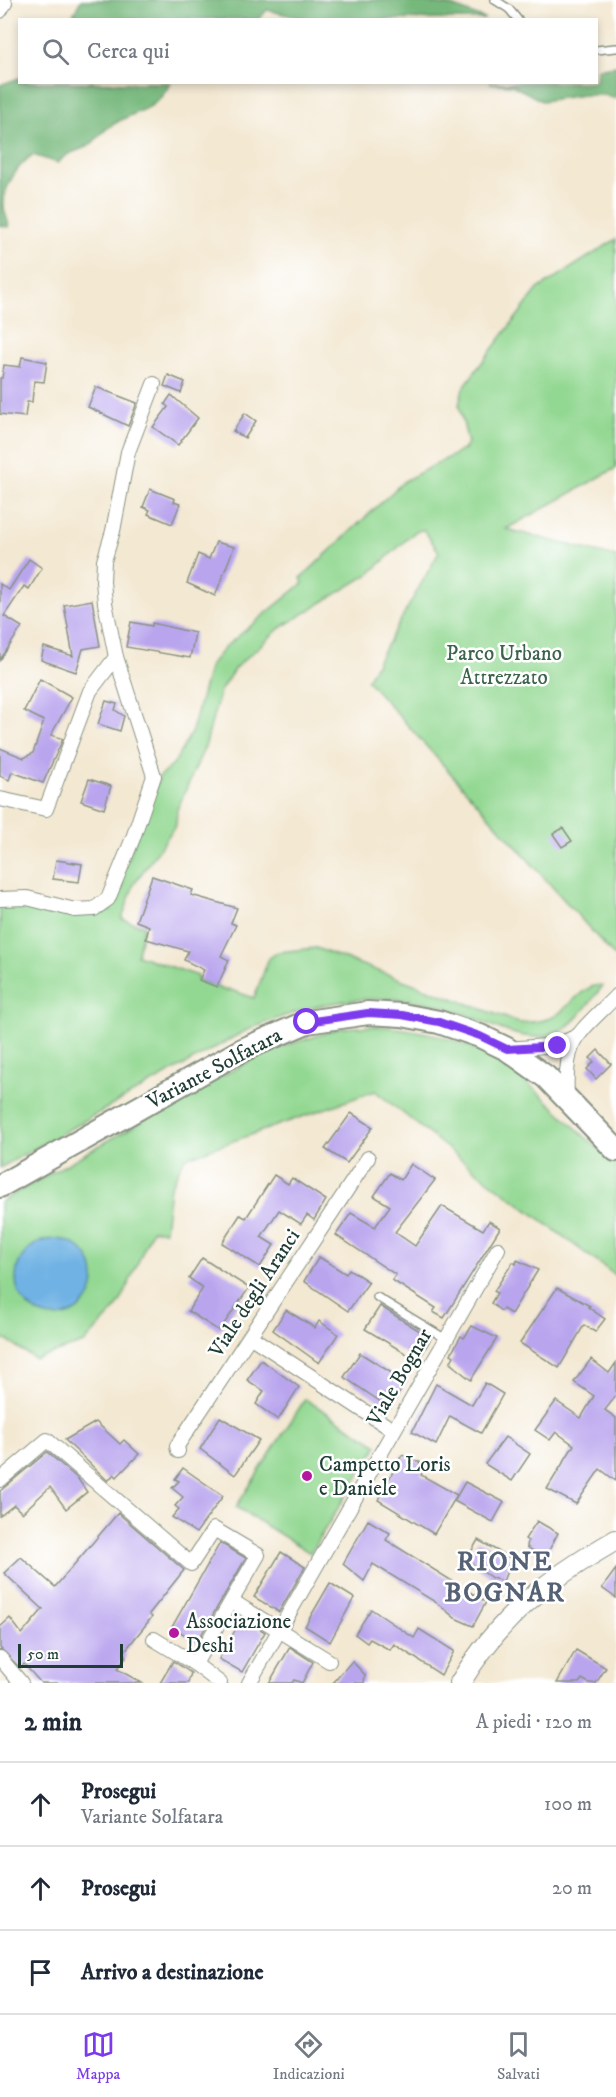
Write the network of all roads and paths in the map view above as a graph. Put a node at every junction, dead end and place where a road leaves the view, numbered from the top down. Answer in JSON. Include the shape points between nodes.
{"nodes":[{"id":1,"x":495,"y":0,"type":"edge"},
{"id":2,"x":516,"y":18,"type":"edge"},
{"id":3,"x":616,"y":48,"type":"edge"},
{"id":4,"x":598,"y":50,"type":"edge"},
{"id":5,"x":154,"y":384,"type":"dead end"},
{"id":6,"x":116,"y":657,"type":"junction"},
{"id":7,"x":0,"y":799,"type":"edge"},
{"id":8,"x":0,"y":899,"type":"edge"},
{"id":9,"x":616,"y":996,"type":"edge"},
{"id":10,"x":507,"y":1049,"type":"junction"},
{"id":11,"x":563,"y":1049,"type":"junction"},
{"id":12,"x":541,"y":1073,"type":"junction"},
{"id":13,"x":567,"y":1097,"type":"junction"},
{"id":14,"x":616,"y":1150,"type":"edge"},
{"id":15,"x":368,"y":1158,"type":"dead end"},
{"id":16,"x":0,"y":1186,"type":"edge"},
{"id":17,"x":498,"y":1249,"type":"dead end"},
{"id":18,"x":377,"y":1297,"type":"dead end"},
{"id":19,"x":251,"y":1336,"type":"junction"},
{"id":20,"x":446,"y":1339,"type":"junction"},
{"id":21,"x":393,"y":1430,"type":"junction"},
{"id":22,"x":178,"y":1451,"type":"dead end"},
{"id":23,"x":0,"y":1480,"type":"edge"},
{"id":24,"x":616,"y":1540,"type":"edge"},
{"id":25,"x":232,"y":1601,"type":"junction"},
{"id":26,"x":279,"y":1630,"type":"junction"},
{"id":27,"x":154,"y":1639,"type":"dead end"},
{"id":28,"x":0,"y":1658,"type":"edge"},
{"id":29,"x":329,"y":1661,"type":"dead end"},
{"id":30,"x":195,"y":1664,"type":"junction"},
{"id":31,"x":21,"y":1683,"type":"edge"},
{"id":32,"x":220,"y":1683,"type":"edge"},
{"id":33,"x":249,"y":1683,"type":"edge"},
{"id":34,"x":460,"y":1683,"type":"edge"}],
"edges":[{"from":1,"to":2,"type":"lane"},
{"from":3,"to":4,"type":"lane"},
{"from":5,"to":6,"type":"street","via":[[128,452],[104,561],[105,603]]},
{"from":6,"to":7,"type":"street","via":[[90,691],[46,809]]},
{"from":6,"to":8,"type":"street","via":[[154,776],[108,898],[94,909],[75,910],[27,898]]},
{"from":9,"to":11,"type":"street"},
{"from":10,"to":11,"type":"street"},
{"from":10,"to":12,"type":"main road","name":"Variante Solfatara"},
{"from":10,"to":16,"type":"main road","name":"Variante Solfatara","via":[[439,1022],[402,1015],[368,1013],[307,1022],[242,1050]]},
{"from":11,"to":12,"type":"street"},
{"from":11,"to":13,"type":"street"},
{"from":12,"to":13,"type":"main road","name":"Variante Solfatara"},
{"from":13,"to":14,"type":"main road","name":"Variante Solfatara"},
{"from":15,"to":19,"type":"street","name":"Viale degli Aranci"},
{"from":17,"to":20,"type":"street","name":"Viale Bognar"},
{"from":18,"to":20,"type":"lane"},
{"from":19,"to":21,"type":"street"},
{"from":19,"to":22,"type":"street","name":"Viale degli Aranci","via":[[177,1446]]},
{"from":20,"to":21,"type":"street","name":"Viale Bognar"},
{"from":21,"to":26,"type":"street","name":"Viale Bognar"},
{"from":23,"to":25,"type":"street","via":[[47,1440],[191,1564],[213,1529],[258,1555]]},
{"from":24,"to":34,"type":"main road","via":[[565,1569],[517,1610],[490,1639]]},
{"from":25,"to":26,"type":"street"},
{"from":25,"to":30,"type":"street"},
{"from":26,"to":29,"type":"street"},
{"from":26,"to":33,"type":"street","name":"Viale Bognar"},
{"from":27,"to":30,"type":"street"},
{"from":28,"to":31,"type":"street"},
{"from":30,"to":32,"type":"street"}]}
